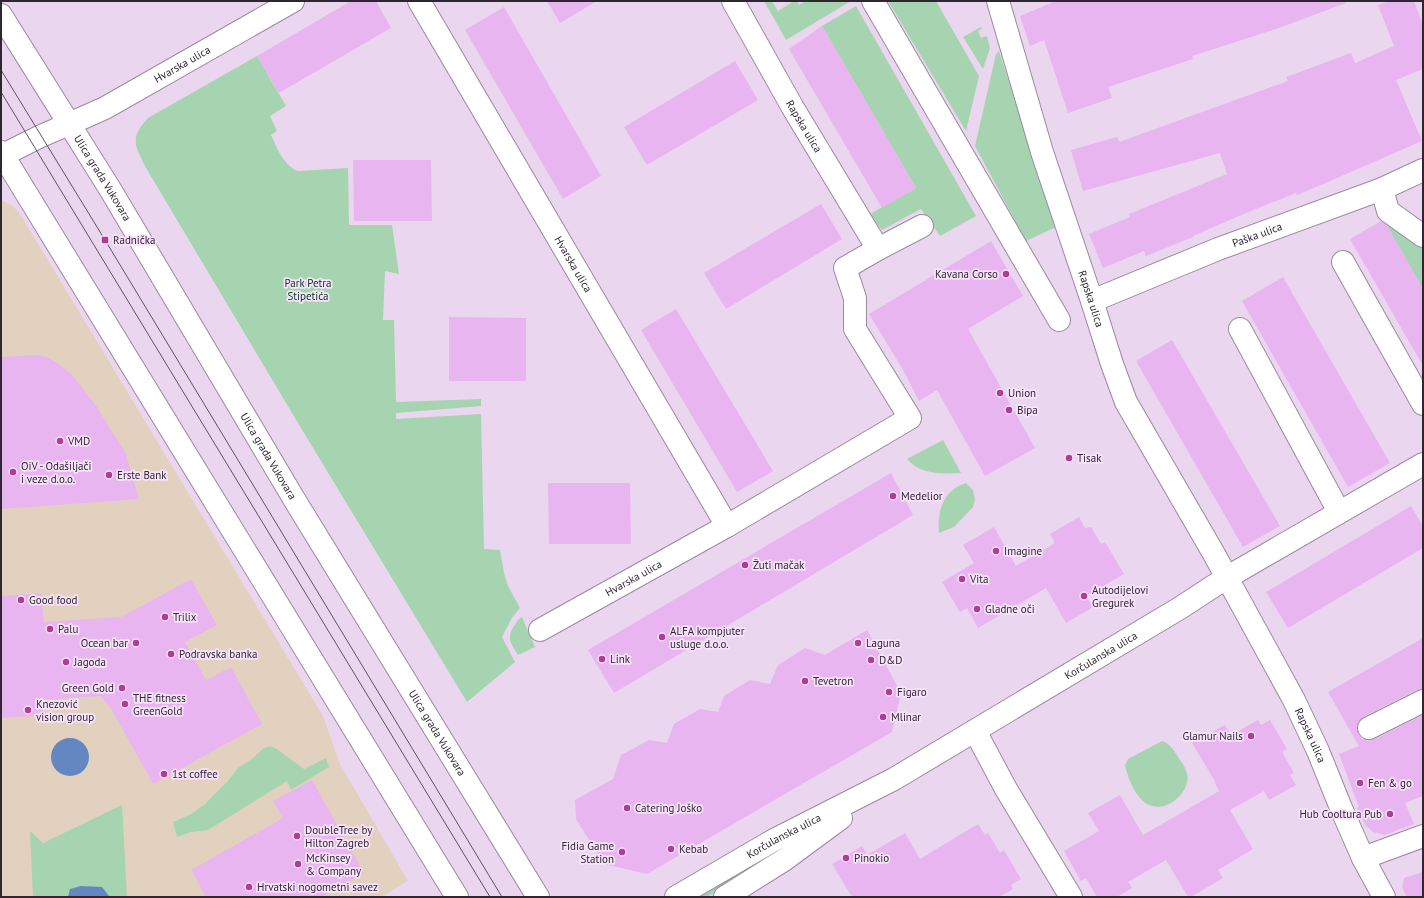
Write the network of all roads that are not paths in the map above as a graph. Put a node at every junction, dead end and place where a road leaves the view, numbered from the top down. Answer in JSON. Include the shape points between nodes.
{"nodes":[{"id":1,"x":293,"y":1,"type":"edge"},
{"id":2,"x":419,"y":1,"type":"edge"},
{"id":3,"x":733,"y":1,"type":"edge"},
{"id":4,"x":873,"y":1,"type":"edge"},
{"id":5,"x":998,"y":1,"type":"edge"},
{"id":6,"x":1,"y":15,"type":"edge"},
{"id":7,"x":69,"y":124,"type":"junction"},
{"id":8,"x":2,"y":154,"type":"edge"},
{"id":9,"x":1423,"y":170,"type":"edge"},
{"id":10,"x":1382,"y":189,"type":"junction"},
{"id":11,"x":922,"y":226,"type":"dead end"},
{"id":12,"x":1423,"y":236,"type":"edge"},
{"id":13,"x":878,"y":250,"type":"junction"},
{"id":14,"x":1343,"y":262,"type":"dead end"},
{"id":15,"x":1092,"y":300,"type":"junction"},
{"id":16,"x":1059,"y":320,"type":"dead end"},
{"id":17,"x":1240,"y":329,"type":"dead end"},
{"id":18,"x":1423,"y":404,"type":"edge"},
{"id":19,"x":1423,"y":464,"type":"edge"},
{"id":20,"x":1339,"y":512,"type":"junction"},
{"id":21,"x":727,"y":526,"type":"junction"},
{"id":22,"x":1226,"y":578,"type":"junction"},
{"id":23,"x":540,"y":630,"type":"dead end"},
{"id":24,"x":1423,"y":701,"type":"edge"},
{"id":25,"x":1369,"y":728,"type":"dead end"},
{"id":26,"x":975,"y":731,"type":"junction"},
{"id":27,"x":894,"y":779,"type":"junction"},
{"id":28,"x":1423,"y":836,"type":"edge"},
{"id":29,"x":1363,"y":858,"type":"junction"},
{"id":30,"x":457,"y":897,"type":"edge"},
{"id":31,"x":538,"y":897,"type":"edge"},
{"id":32,"x":676,"y":897,"type":"edge"},
{"id":33,"x":725,"y":897,"type":"edge"},
{"id":34,"x":1070,"y":897,"type":"edge"},
{"id":35,"x":1384,"y":897,"type":"edge"}],
"edges":[{"from":1,"to":7,"type":"street","name":"Hvarska ulica","via":[[105,108]]},
{"from":2,"to":21,"type":"street","name":"Hvarska ulica"},
{"from":3,"to":13,"type":"street","name":"Rapska ulica"},
{"from":4,"to":16,"type":"street"},
{"from":5,"to":15,"type":"street","name":"Rapska ulica","via":[[1042,152]]},
{"from":6,"to":7,"type":"street","name":"Ulica grada Vukovara"},
{"from":7,"to":8,"type":"street","name":"Hvarska ulica"},
{"from":7,"to":31,"type":"street","name":"Ulica grada Vukovara","via":[[294,499]]},
{"from":8,"to":30,"type":"street"},
{"from":9,"to":10,"type":"street","name":"Paška ulica"},
{"from":10,"to":12,"type":"street","via":[[1388,211]]},
{"from":10,"to":15,"type":"street","name":"Paška ulica","via":[[1218,249]]},
{"from":11,"to":13,"type":"street"},
{"from":13,"to":21,"type":"street","name":"Hvarska ulica","via":[[845,268],[855,298],[855,329],[910,418]]},
{"from":14,"to":18,"type":"street"},
{"from":15,"to":22,"type":"street","name":"Rapska ulica","via":[[1126,402]]},
{"from":17,"to":20,"type":"street"},
{"from":19,"to":20,"type":"street"},
{"from":20,"to":22,"type":"street"},
{"from":21,"to":23,"type":"street","name":"Hvarska ulica"},
{"from":22,"to":26,"type":"street","name":"Korčulanska ulica"},
{"from":22,"to":29,"type":"street","name":"Rapska ulica","via":[[1294,700]]},
{"from":24,"to":25,"type":"street"},
{"from":26,"to":27,"type":"street","name":"Korčulanska ulica"},
{"from":26,"to":34,"type":"street"},
{"from":27,"to":32,"type":"street","name":"Korčulanska ulica","via":[[774,840]]},
{"from":27,"to":33,"type":"street","name":"Korčulanska ulica","via":[[784,860]]},
{"from":28,"to":29,"type":"street"},
{"from":29,"to":35,"type":"street","name":"Rapska ulica"}]}
